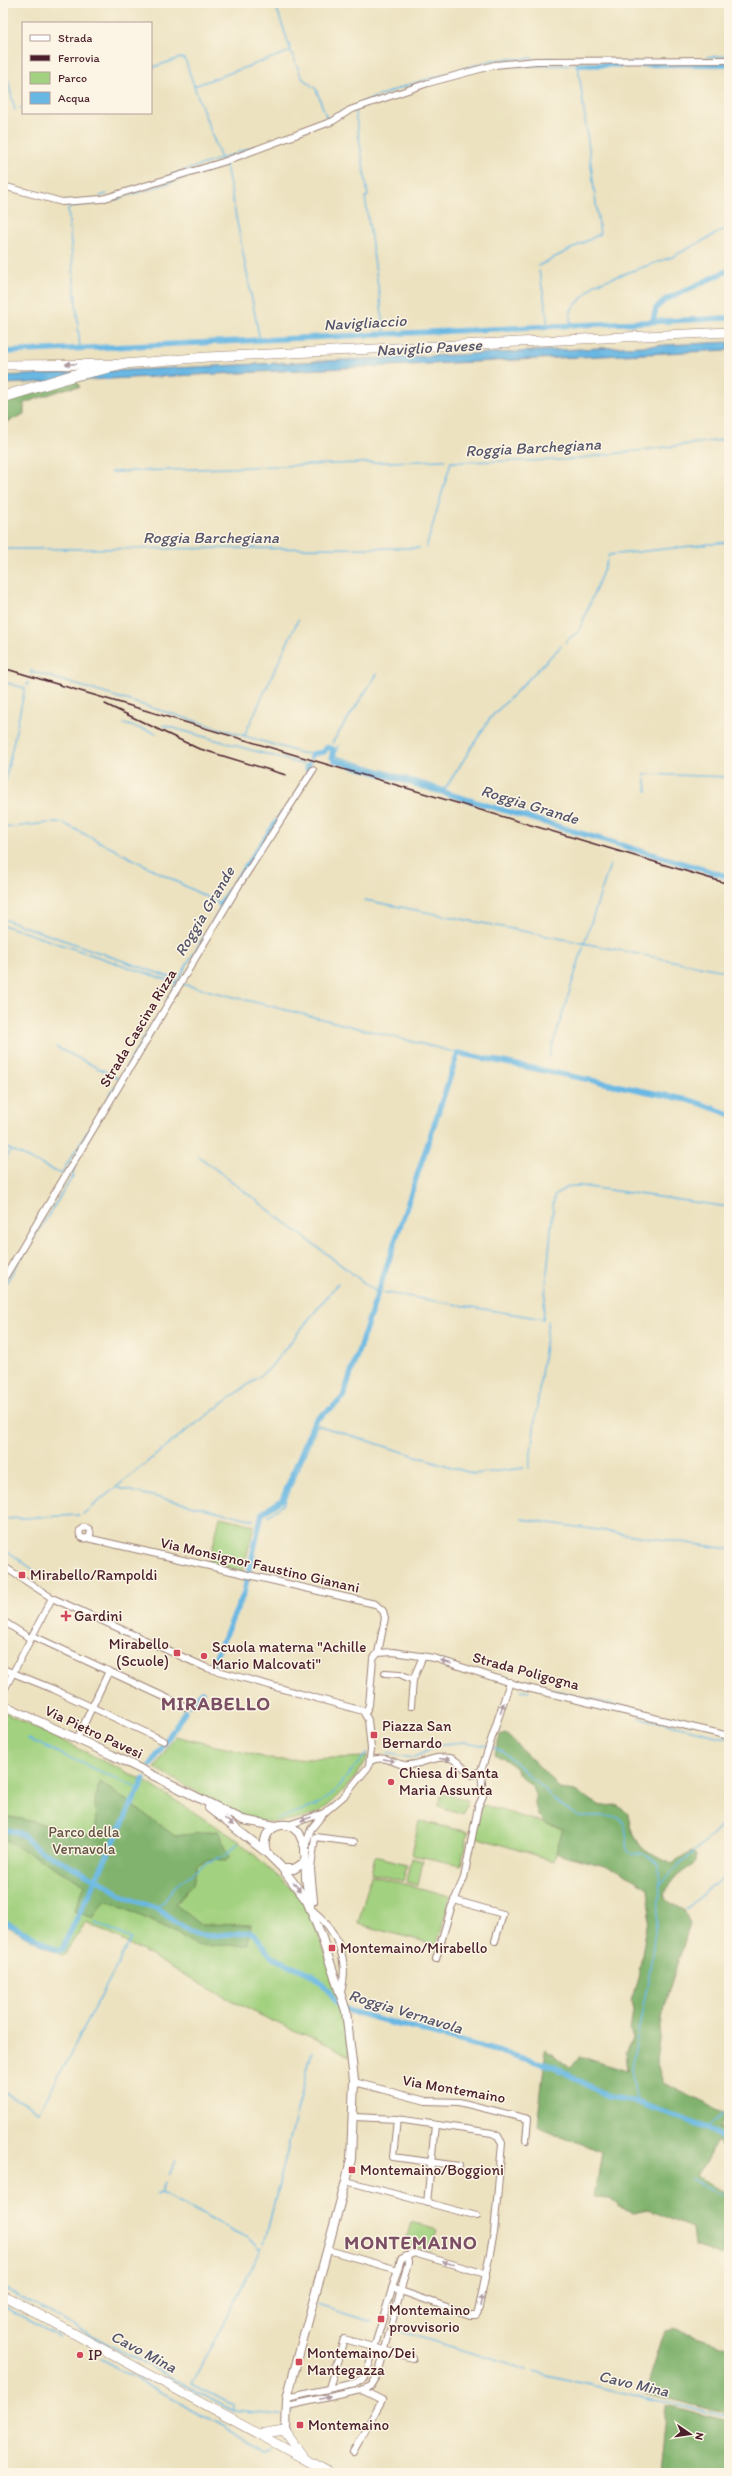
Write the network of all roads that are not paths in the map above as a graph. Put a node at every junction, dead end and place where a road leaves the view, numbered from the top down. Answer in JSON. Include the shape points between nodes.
{"nodes":[{"id":1,"x":729,"y":60,"type":"edge"},
{"id":2,"x":3,"y":186,"type":"edge"},
{"id":3,"x":729,"y":332,"type":"edge"},
{"id":4,"x":124,"y":364,"type":"junction"},
{"id":5,"x":3,"y":366,"type":"edge"},
{"id":6,"x":3,"y":398,"type":"edge"},
{"id":7,"x":313,"y":772,"type":"dead end"},
{"id":8,"x":3,"y":1280,"type":"edge"},
{"id":9,"x":87,"y":1538,"type":"dead end"},
{"id":10,"x":3,"y":1566,"type":"edge"},
{"id":11,"x":52,"y":1598,"type":"junction"},
{"id":12,"x":3,"y":1621,"type":"edge"},
{"id":13,"x":32,"y":1638,"type":"junction"},
{"id":14,"x":378,"y":1653,"type":"junction"},
{"id":15,"x":423,"y":1656,"type":"junction"},
{"id":16,"x":3,"y":1669,"type":"edge"},
{"id":17,"x":109,"y":1671,"type":"junction"},
{"id":18,"x":385,"y":1673,"type":"dead end"},
{"id":19,"x":12,"y":1674,"type":"junction"},
{"id":20,"x":413,"y":1680,"type":"junction"},
{"id":21,"x":510,"y":1682,"type":"junction"},
{"id":22,"x":3,"y":1692,"type":"edge"},
{"id":23,"x":3,"y":1705,"type":"edge"},
{"id":24,"x":411,"y":1706,"type":"dead end"},
{"id":25,"x":186,"y":1707,"type":"dead end"},
{"id":26,"x":92,"y":1708,"type":"junction"},
{"id":27,"x":365,"y":1714,"type":"junction"},
{"id":28,"x":729,"y":1736,"type":"edge"},
{"id":29,"x":77,"y":1739,"type":"junction"},
{"id":30,"x":164,"y":1741,"type":"dead end"},
{"id":31,"x":370,"y":1761,"type":"junction"},
{"id":32,"x":482,"y":1771,"type":"junction"},
{"id":33,"x":472,"y":1775,"type":"junction"},
{"id":34,"x":173,"y":1785,"type":"junction"},
{"id":35,"x":484,"y":1785,"type":"junction"},
{"id":36,"x":324,"y":1813,"type":"junction"},
{"id":37,"x":288,"y":1825,"type":"junction"},
{"id":38,"x":276,"y":1826,"type":"junction"},
{"id":39,"x":354,"y":1842,"type":"dead end"},
{"id":40,"x":266,"y":1852,"type":"junction"},
{"id":41,"x":307,"y":1854,"type":"junction"},
{"id":42,"x":284,"y":1868,"type":"junction"},
{"id":43,"x":454,"y":1900,"type":"junction"},
{"id":44,"x":312,"y":1905,"type":"junction"},
{"id":45,"x":495,"y":1941,"type":"dead end"},
{"id":46,"x":436,"y":1959,"type":"dead end"},
{"id":47,"x":341,"y":1992,"type":"junction"},
{"id":48,"x":354,"y":2082,"type":"junction"},
{"id":49,"x":354,"y":2117,"type":"junction"},
{"id":50,"x":397,"y":2119,"type":"junction"},
{"id":51,"x":435,"y":2125,"type":"junction"},
{"id":52,"x":526,"y":2140,"type":"dead end"},
{"id":53,"x":431,"y":2162,"type":"junction"},
{"id":54,"x":460,"y":2166,"type":"dead end"},
{"id":55,"x":346,"y":2181,"type":"junction"},
{"id":56,"x":427,"y":2203,"type":"junction"},
{"id":57,"x":477,"y":2216,"type":"dead end"},
{"id":58,"x":328,"y":2250,"type":"junction"},
{"id":59,"x":407,"y":2256,"type":"junction"},
{"id":60,"x":398,"y":2270,"type":"junction"},
{"id":61,"x":486,"y":2274,"type":"junction"},
{"id":62,"x":392,"y":2288,"type":"junction"},
{"id":63,"x":400,"y":2292,"type":"junction"},
{"id":64,"x":3,"y":2295,"type":"edge"},
{"id":65,"x":384,"y":2316,"type":"junction"},
{"id":66,"x":393,"y":2319,"type":"junction"},
{"id":67,"x":374,"y":2348,"type":"junction"},
{"id":68,"x":385,"y":2350,"type":"junction"},
{"id":69,"x":413,"y":2358,"type":"dead end"},
{"id":70,"x":329,"y":2388,"type":"junction"},
{"id":71,"x":362,"y":2390,"type":"junction"},
{"id":72,"x":287,"y":2405,"type":"junction"},
{"id":73,"x":283,"y":2433,"type":"junction"},
{"id":74,"x":259,"y":2434,"type":"junction"},
{"id":75,"x":278,"y":2444,"type":"junction"},
{"id":76,"x":353,"y":2452,"type":"dead end"},
{"id":77,"x":305,"y":2460,"type":"junction"},
{"id":78,"x":330,"y":2473,"type":"edge"}],
"edges":[{"from":1,"to":2,"type":"street","via":[[536,61],[495,65],[428,83],[350,110],[333,121],[224,162],[102,199],[62,202]]},
{"from":3,"to":4,"type":"main road","via":[[207,356]]},
{"from":4,"to":5,"type":"main road","one_way":true},
{"from":4,"to":6,"type":"highway"},
{"from":7,"to":8,"type":"street","name":"Strada Cascina Rizza","via":[[239,885]]},
{"from":9,"to":14,"type":"street","name":"Via Monsignor Faustino Gianani","via":[[375,1604],[383,1611],[385,1618]]},
{"from":10,"to":11,"type":"street"},
{"from":11,"to":13,"type":"street"},
{"from":11,"to":27,"type":"street","via":[[207,1668],[356,1708]]},
{"from":12,"to":13,"type":"street"},
{"from":13,"to":17,"type":"street"},
{"from":13,"to":19,"type":"street"},
{"from":14,"to":15,"type":"street","name":"Strada Poligogna","via":[[394,1652]]},
{"from":14,"to":27,"type":"street","via":[[373,1659],[369,1705]]},
{"from":15,"to":20,"type":"street"},
{"from":21,"to":15,"type":"street","name":"Strada Poligogna","one_way":true},
{"from":16,"to":19,"type":"street"},
{"from":17,"to":25,"type":"street"},
{"from":17,"to":26,"type":"street"},
{"from":18,"to":20,"type":"street","via":[[400,1674]]},
{"from":19,"to":22,"type":"street"},
{"from":19,"to":26,"type":"street","via":[[53,1689]]},
{"from":20,"to":24,"type":"street"},
{"from":21,"to":28,"type":"street","name":"Strada Poligogna"},
{"from":32,"to":21,"type":"street","one_way":true},
{"from":23,"to":29,"type":"street","name":"Via Pietro Pavesi"},
{"from":26,"to":29,"type":"street"},
{"from":26,"to":30,"type":"street"},
{"from":27,"to":31,"type":"street","via":[[368,1720]]},
{"from":29,"to":34,"type":"street","name":"Via Pietro Pavesi"},
{"from":31,"to":33,"type":"street","one_way":true,"via":[[377,1758],[408,1766],[450,1758]]},
{"from":31,"to":36,"type":"street","via":[[360,1779]]},
{"from":32,"to":33,"type":"street"},
{"from":32,"to":35,"type":"street"},
{"from":33,"to":35,"type":"street"},
{"from":34,"to":38,"type":"street","name":"Via Pietro Pavesi","via":[[243,1820]]},
{"from":34,"to":40,"type":"street","name":"Via Pietro Pavesi","one_way":true,"via":[[216,1812]]},
{"from":35,"to":43,"type":"street","via":[[464,1878]]},
{"from":36,"to":37,"type":"street","one_way":true},
{"from":36,"to":41,"type":"street","via":[[311,1829]]},
{"from":37,"to":38,"type":"street"},
{"from":37,"to":41,"type":"street","via":[[299,1833]]},
{"from":38,"to":40,"type":"street","via":[[271,1828],[265,1838]]},
{"from":39,"to":41,"type":"street","via":[[314,1837]]},
{"from":40,"to":42,"type":"street"},
{"from":41,"to":42,"type":"street","via":[[294,1869]]},
{"from":41,"to":44,"type":"street"},
{"from":42,"to":44,"type":"street","one_way":true},
{"from":43,"to":45,"type":"street","via":[[503,1914]]},
{"from":43,"to":46,"type":"street"},
{"from":44,"to":47,"type":"street"},
{"from":44,"to":47,"type":"street","via":[[342,1950],[344,1982]]},
{"from":47,"to":48,"type":"street","via":[[346,2011]]},
{"from":48,"to":49,"type":"street"},
{"from":48,"to":52,"type":"street","name":"Via Montemaino","via":[[426,2101],[459,2102],[528,2119]]},
{"from":49,"to":50,"type":"street"},
{"from":49,"to":55,"type":"street","via":[[351,2159]]},
{"from":50,"to":51,"type":"street"},
{"from":50,"to":53,"type":"street","via":[[393,2157]]},
{"from":51,"to":53,"type":"street"},
{"from":51,"to":61,"type":"street","via":[[492,2133],[501,2139],[501,2170],[494,2233]]},
{"from":53,"to":54,"type":"street"},
{"from":53,"to":56,"type":"street"},
{"from":55,"to":56,"type":"street"},
{"from":55,"to":58,"type":"street"},
{"from":56,"to":57,"type":"street"},
{"from":58,"to":60,"type":"street"},
{"from":58,"to":72,"type":"street"},
{"from":59,"to":60,"type":"street","via":[[401,2259]]},
{"from":61,"to":59,"type":"street","one_way":true,"via":[[414,2253]]},
{"from":59,"to":63,"type":"street","via":[[408,2263]]},
{"from":60,"to":62,"type":"street"},
{"from":63,"to":61,"type":"street","one_way":true,"via":[[476,2315]]},
{"from":62,"to":63,"type":"street"},
{"from":62,"to":65,"type":"street"},
{"from":63,"to":66,"type":"street"},
{"from":64,"to":74,"type":"main road"},
{"from":65,"to":66,"type":"street"},
{"from":65,"to":67,"type":"street"},
{"from":66,"to":68,"type":"street"},
{"from":67,"to":68,"type":"street"},
{"from":67,"to":70,"type":"street","via":[[365,2378],[355,2383]]},
{"from":67,"to":70,"type":"street","via":[[344,2339]]},
{"from":68,"to":69,"type":"street"},
{"from":68,"to":71,"type":"street","via":[[378,2375],[371,2386]]},
{"from":70,"to":72,"type":"street"},
{"from":72,"to":71,"type":"street","one_way":true},
{"from":71,"to":76,"type":"street","via":[[382,2400]]},
{"from":72,"to":73,"type":"street"},
{"from":73,"to":74,"type":"main road"},
{"from":73,"to":75,"type":"main road","via":[[274,2437]]},
{"from":73,"to":75,"type":"main road","via":[[286,2444]]},
{"from":73,"to":77,"type":"main road"},
{"from":74,"to":75,"type":"main road"},
{"from":75,"to":77,"type":"main road"},
{"from":77,"to":78,"type":"main road"}]}
